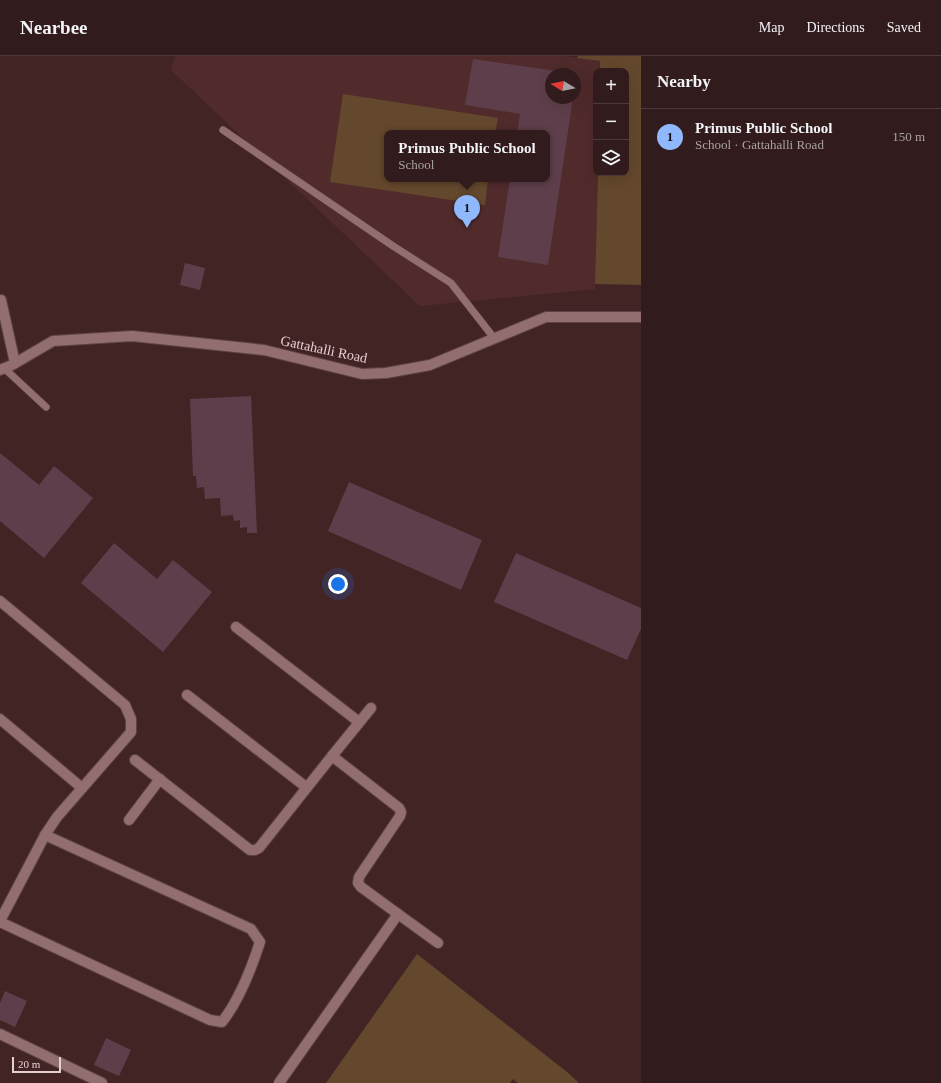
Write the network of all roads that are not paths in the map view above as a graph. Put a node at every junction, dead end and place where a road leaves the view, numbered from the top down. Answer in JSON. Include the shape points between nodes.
{"nodes":[{"id":1,"x":223,"y":130,"type":"dead end"},
{"id":2,"x":0,"y":300,"type":"edge"},
{"id":3,"x":641,"y":317,"type":"edge"},
{"id":4,"x":494,"y":338,"type":"junction"},
{"id":5,"x":15,"y":363,"type":"junction"},
{"id":6,"x":2,"y":369,"type":"edge"},
{"id":7,"x":46,"y":407,"type":"dead end"},
{"id":8,"x":0,"y":601,"type":"edge"},
{"id":9,"x":236,"y":627,"type":"dead end"},
{"id":10,"x":187,"y":695,"type":"dead end"},
{"id":11,"x":371,"y":708,"type":"dead end"},
{"id":12,"x":0,"y":719,"type":"edge"},
{"id":13,"x":359,"y":722,"type":"junction"},
{"id":14,"x":332,"y":756,"type":"junction"},
{"id":15,"x":136,"y":760,"type":"dead end"},
{"id":16,"x":160,"y":779,"type":"junction"},
{"id":17,"x":306,"y":787,"type":"junction"},
{"id":18,"x":82,"y":788,"type":"junction"},
{"id":19,"x":129,"y":820,"type":"dead end"},
{"id":20,"x":45,"y":835,"type":"junction"},
{"id":21,"x":398,"y":914,"type":"junction"},
{"id":22,"x":0,"y":922,"type":"edge"},
{"id":23,"x":438,"y":943,"type":"dead end"},
{"id":24,"x":0,"y":1034,"type":"edge"},
{"id":25,"x":102,"y":1083,"type":"edge"},
{"id":26,"x":279,"y":1083,"type":"edge"}],
"edges":[{"from":1,"to":4,"type":"lane","via":[[451,283]]},
{"from":2,"to":5,"type":"street"},
{"from":3,"to":4,"type":"street","name":"Gattahalli Road","via":[[546,316]]},
{"from":4,"to":5,"type":"street","name":"Gattahalli Road","via":[[430,365],[386,373],[362,374],[264,350],[132,336],[53,341]]},
{"from":5,"to":6,"type":"street","name":"Gattahalli Road"},
{"from":6,"to":7,"type":"lane"},
{"from":8,"to":18,"type":"street","via":[[125,706],[131,719],[131,732]]},
{"from":9,"to":13,"type":"street"},
{"from":10,"to":17,"type":"street"},
{"from":11,"to":13,"type":"street"},
{"from":12,"to":18,"type":"street"},
{"from":13,"to":14,"type":"street"},
{"from":14,"to":17,"type":"street"},
{"from":14,"to":21,"type":"street","via":[[401,812],[359,877],[358,883]]},
{"from":15,"to":16,"type":"street"},
{"from":16,"to":17,"type":"street","via":[[250,850],[259,848]]},
{"from":16,"to":19,"type":"street"},
{"from":18,"to":20,"type":"street","via":[[57,816]]},
{"from":20,"to":22,"type":"street"},
{"from":20,"to":22,"type":"street","via":[[251,929],[260,942],[253,964],[231,1011],[222,1022],[210,1020]]},
{"from":21,"to":23,"type":"street"},
{"from":21,"to":26,"type":"street"},
{"from":24,"to":25,"type":"street"}]}
